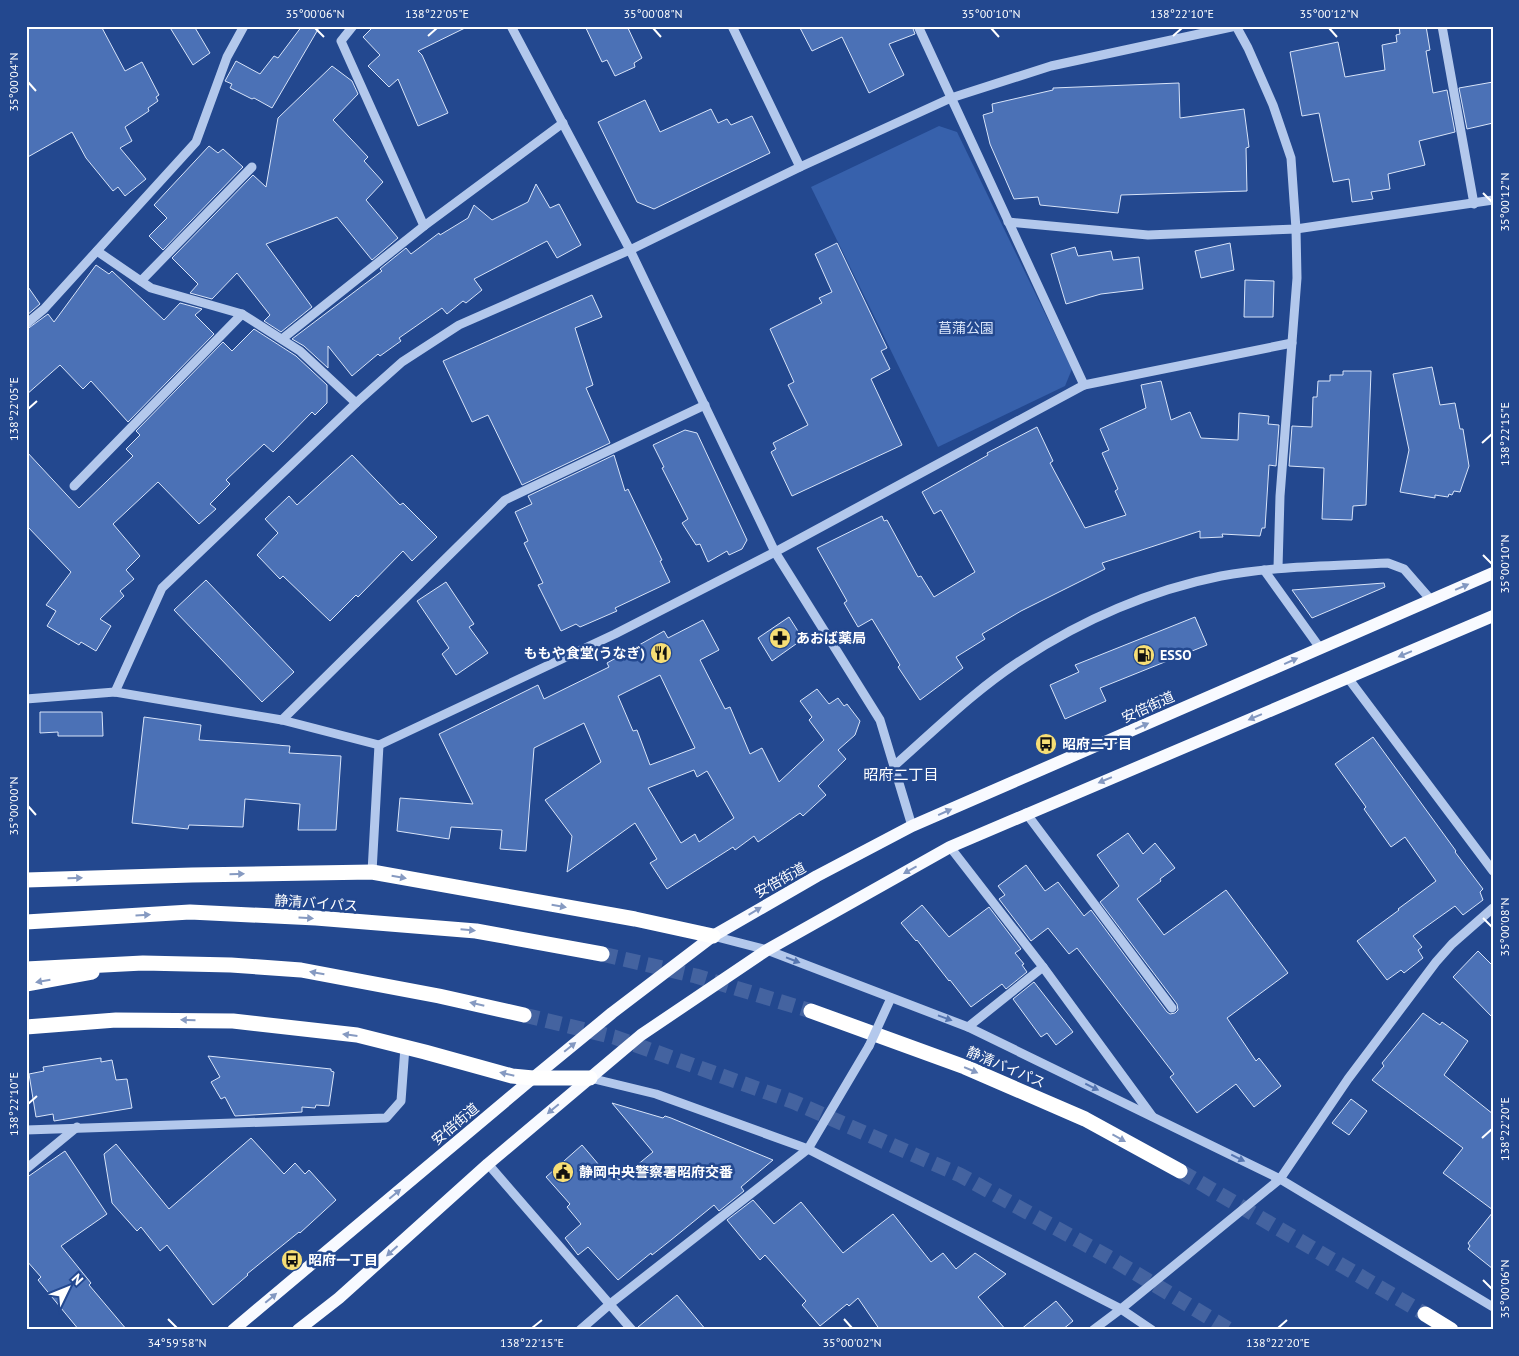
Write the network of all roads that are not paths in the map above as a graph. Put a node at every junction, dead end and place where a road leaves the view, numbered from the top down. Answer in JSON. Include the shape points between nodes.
{"nodes":[{"id":1,"x":244,"y":26,"type":"edge"},
{"id":2,"x":353,"y":26,"type":"edge"},
{"id":3,"x":511,"y":26,"type":"edge"},
{"id":4,"x":732,"y":26,"type":"edge"},
{"id":5,"x":918,"y":26,"type":"edge"},
{"id":6,"x":1236,"y":26,"type":"edge"},
{"id":7,"x":1442,"y":26,"type":"edge"},
{"id":8,"x":951,"y":98,"type":"junction"},
{"id":9,"x":563,"y":123,"type":"junction"},
{"id":10,"x":252,"y":166,"type":"dead end"},
{"id":11,"x":800,"y":167,"type":"junction"},
{"id":12,"x":1493,"y":200,"type":"edge"},
{"id":13,"x":1474,"y":204,"type":"junction"},
{"id":14,"x":1008,"y":222,"type":"junction"},
{"id":15,"x":424,"y":226,"type":"junction"},
{"id":16,"x":1296,"y":229,"type":"junction"},
{"id":17,"x":630,"y":250,"type":"junction"},
{"id":18,"x":98,"y":251,"type":"junction"},
{"id":19,"x":141,"y":281,"type":"junction"},
{"id":20,"x":242,"y":314,"type":"junction"},
{"id":21,"x":26,"y":324,"type":"edge"},
{"id":22,"x":282,"y":339,"type":"junction"},
{"id":23,"x":1292,"y":343,"type":"junction"},
{"id":24,"x":1084,"y":385,"type":"junction"},
{"id":25,"x":356,"y":403,"type":"junction"},
{"id":26,"x":704,"y":405,"type":"junction"},
{"id":27,"x":74,"y":486,"type":"dead end"},
{"id":28,"x":775,"y":552,"type":"junction"},
{"id":29,"x":1278,"y":568,"type":"junction"},
{"id":30,"x":1264,"y":570,"type":"junction"},
{"id":31,"x":1493,"y":574,"type":"edge"},
{"id":32,"x":1431,"y":600,"type":"junction"},
{"id":33,"x":1493,"y":616,"type":"edge"},
{"id":34,"x":1320,"y":648,"type":"junction"},
{"id":35,"x":1348,"y":678,"type":"junction"},
{"id":36,"x":115,"y":692,"type":"junction"},
{"id":37,"x":26,"y":699,"type":"edge"},
{"id":38,"x":282,"y":720,"type":"junction"},
{"id":39,"x":379,"y":745,"type":"junction"},
{"id":40,"x":894,"y":766,"type":"junction"},
{"id":41,"x":1026,"y":813,"type":"junction"},
{"id":42,"x":912,"y":826,"type":"junction"},
{"id":43,"x":950,"y":847,"type":"junction"},
{"id":44,"x":1493,"y":871,"type":"edge"},
{"id":45,"x":372,"y":872,"type":"junction"},
{"id":46,"x":26,"y":880,"type":"edge"},
{"id":47,"x":1493,"y":908,"type":"edge"},
{"id":48,"x":26,"y":922,"type":"edge"},
{"id":49,"x":713,"y":936,"type":"junction"},
{"id":50,"x":767,"y":950,"type":"junction"},
{"id":51,"x":602,"y":954,"type":"tunnel mouth"},
{"id":52,"x":143,"y":963,"type":"junction"},
{"id":53,"x":1043,"y":967,"type":"junction"},
{"id":54,"x":26,"y":969,"type":"edge"},
{"id":55,"x":26,"y":984,"type":"edge"},
{"id":56,"x":891,"y":998,"type":"junction"},
{"id":57,"x":1172,"y":1008,"type":"dead end"},
{"id":58,"x":811,"y":1011,"type":"tunnel mouth"},
{"id":59,"x":524,"y":1015,"type":"tunnel mouth"},
{"id":60,"x":26,"y":1027,"type":"edge"},
{"id":61,"x":968,"y":1027,"type":"junction"},
{"id":62,"x":405,"y":1047,"type":"junction"},
{"id":63,"x":533,"y":1078,"type":"junction"},
{"id":64,"x":590,"y":1078,"type":"junction"},
{"id":65,"x":1153,"y":1117,"type":"junction"},
{"id":66,"x":77,"y":1127,"type":"junction"},
{"id":67,"x":26,"y":1130,"type":"edge"},
{"id":68,"x":808,"y":1149,"type":"junction"},
{"id":69,"x":488,"y":1164,"type":"junction"},
{"id":70,"x":26,"y":1169,"type":"edge"},
{"id":71,"x":1180,"y":1171,"type":"tunnel mouth"},
{"id":72,"x":1280,"y":1179,"type":"junction"},
{"id":73,"x":610,"y":1304,"type":"junction"},
{"id":74,"x":1493,"y":1307,"type":"edge"},
{"id":75,"x":1121,"y":1309,"type":"junction"},
{"id":76,"x":1425,"y":1314,"type":"tunnel mouth"},
{"id":77,"x":234,"y":1330,"type":"edge"},
{"id":78,"x":298,"y":1330,"type":"edge"},
{"id":79,"x":580,"y":1330,"type":"edge"},
{"id":80,"x":632,"y":1330,"type":"edge"},
{"id":81,"x":1093,"y":1330,"type":"edge"},
{"id":82,"x":1152,"y":1330,"type":"edge"},
{"id":83,"x":1451,"y":1330,"type":"edge"}],
"edges":[{"from":1,"to":18,"type":"street","via":[[227,57],[196,142]]},
{"from":2,"to":15,"type":"street","via":[[341,41]]},
{"from":3,"to":9,"type":"street"},
{"from":4,"to":11,"type":"street"},
{"from":5,"to":8,"type":"street"},
{"from":6,"to":8,"type":"street","via":[[1050,66]]},
{"from":6,"to":16,"type":"street","via":[[1273,105],[1291,158]]},
{"from":7,"to":13,"type":"street"},
{"from":8,"to":11,"type":"street"},
{"from":8,"to":14,"type":"street"},
{"from":9,"to":15,"type":"street"},
{"from":9,"to":17,"type":"street"},
{"from":10,"to":19,"type":"street"},
{"from":11,"to":17,"type":"street"},
{"from":12,"to":13,"type":"street"},
{"from":13,"to":16,"type":"street"},
{"from":14,"to":16,"type":"street","via":[[1148,235]]},
{"from":14,"to":24,"type":"street"},
{"from":15,"to":22,"type":"street"},
{"from":16,"to":23,"type":"street","via":[[1297,278]]},
{"from":17,"to":25,"type":"street","via":[[459,325],[402,362]]},
{"from":17,"to":26,"type":"street"},
{"from":18,"to":19,"type":"street"},
{"from":18,"to":21,"type":"street"},
{"from":19,"to":20,"type":"street","via":[[152,288]]},
{"from":20,"to":22,"type":"street"},
{"from":20,"to":27,"type":"street"},
{"from":22,"to":25,"type":"street","via":[[300,351]]},
{"from":23,"to":24,"type":"street"},
{"from":23,"to":29,"type":"street"},
{"from":24,"to":28,"type":"street"},
{"from":25,"to":36,"type":"street","via":[[162,588]]},
{"from":26,"to":28,"type":"street"},
{"from":26,"to":38,"type":"street","via":[[505,500]]},
{"from":28,"to":39,"type":"street","via":[[615,634]]},
{"from":28,"to":40,"type":"street","via":[[880,720]]},
{"from":29,"to":30,"type":"street"},
{"from":29,"to":32,"type":"street","via":[[1388,563],[1404,569]]},
{"from":30,"to":34,"type":"street"},
{"from":30,"to":40,"type":"street","via":[[1179,586],[1109,611],[1066,633],[1022,659],[973,696]]},
{"from":32,"to":31,"type":"main road","name":"安倍街道","one_way":true},
{"from":32,"to":34,"type":"main road","name":"安倍街道"},
{"from":33,"to":35,"type":"main road","one_way":true},
{"from":42,"to":34,"type":"main road","name":"安倍街道","one_way":true},
{"from":35,"to":41,"type":"main road","one_way":true},
{"from":35,"to":44,"type":"street"},
{"from":36,"to":37,"type":"street"},
{"from":36,"to":38,"type":"street"},
{"from":38,"to":39,"type":"street"},
{"from":39,"to":45,"type":"street"},
{"from":40,"to":42,"type":"street"},
{"from":41,"to":43,"type":"main road"},
{"from":41,"to":57,"type":"street"},
{"from":49,"to":42,"type":"main road","name":"安倍街道","one_way":true},
{"from":43,"to":50,"type":"main road","one_way":true},
{"from":43,"to":53,"type":"street"},
{"from":46,"to":45,"type":"highway","one_way":true},
{"from":45,"to":49,"type":"highway","one_way":true},
{"from":47,"to":72,"type":"street","via":[[1436,962],[1348,1079]]},
{"from":48,"to":51,"type":"highway","name":"静清バイパス","one_way":true,"via":[[190,912],[316,918],[476,931]]},
{"from":49,"to":50,"type":"street"},
{"from":63,"to":49,"type":"main road","name":"安倍街道","one_way":true},
{"from":50,"to":56,"type":"street","one_way":true},
{"from":50,"to":64,"type":"main road","via":[[641,1035]]},
{"from":52,"to":54,"type":"highway"},
{"from":52,"to":55,"type":"highway","one_way":true},
{"from":59,"to":52,"type":"highway","one_way":true,"via":[[301,970]]},
{"from":53,"to":61,"type":"street"},
{"from":53,"to":65,"type":"street"},
{"from":56,"to":61,"type":"street","one_way":true},
{"from":56,"to":68,"type":"street","bridge":true,"via":[[869,1046]]},
{"from":58,"to":71,"type":"highway","name":"静清バイパス","one_way":true,"via":[[965,1067],[1085,1119]]},
{"from":62,"to":60,"type":"highway","one_way":true,"via":[[357,1035],[232,1021],[116,1020]]},
{"from":61,"to":65,"type":"street","one_way":true},
{"from":63,"to":62,"type":"highway","one_way":true,"via":[[512,1076]]},
{"from":62,"to":66,"type":"street","via":[[401,1101],[386,1118]]},
{"from":63,"to":64,"type":"highway"},
{"from":77,"to":63,"type":"main road","name":"安倍街道","one_way":true},
{"from":64,"to":68,"type":"street","via":[[656,1094]]},
{"from":64,"to":69,"type":"main road","one_way":true},
{"from":65,"to":72,"type":"street","one_way":true},
{"from":66,"to":67,"type":"street"},
{"from":66,"to":70,"type":"street"},
{"from":68,"to":73,"type":"street"},
{"from":68,"to":75,"type":"street"},
{"from":69,"to":73,"type":"street"},
{"from":69,"to":78,"type":"main road","one_way":true,"via":[[339,1298]]},
{"from":72,"to":74,"type":"street"},
{"from":72,"to":75,"type":"street"},
{"from":73,"to":79,"type":"street"},
{"from":73,"to":80,"type":"street"},
{"from":75,"to":81,"type":"street"},
{"from":75,"to":82,"type":"street"},
{"from":76,"to":83,"type":"highway"}]}
